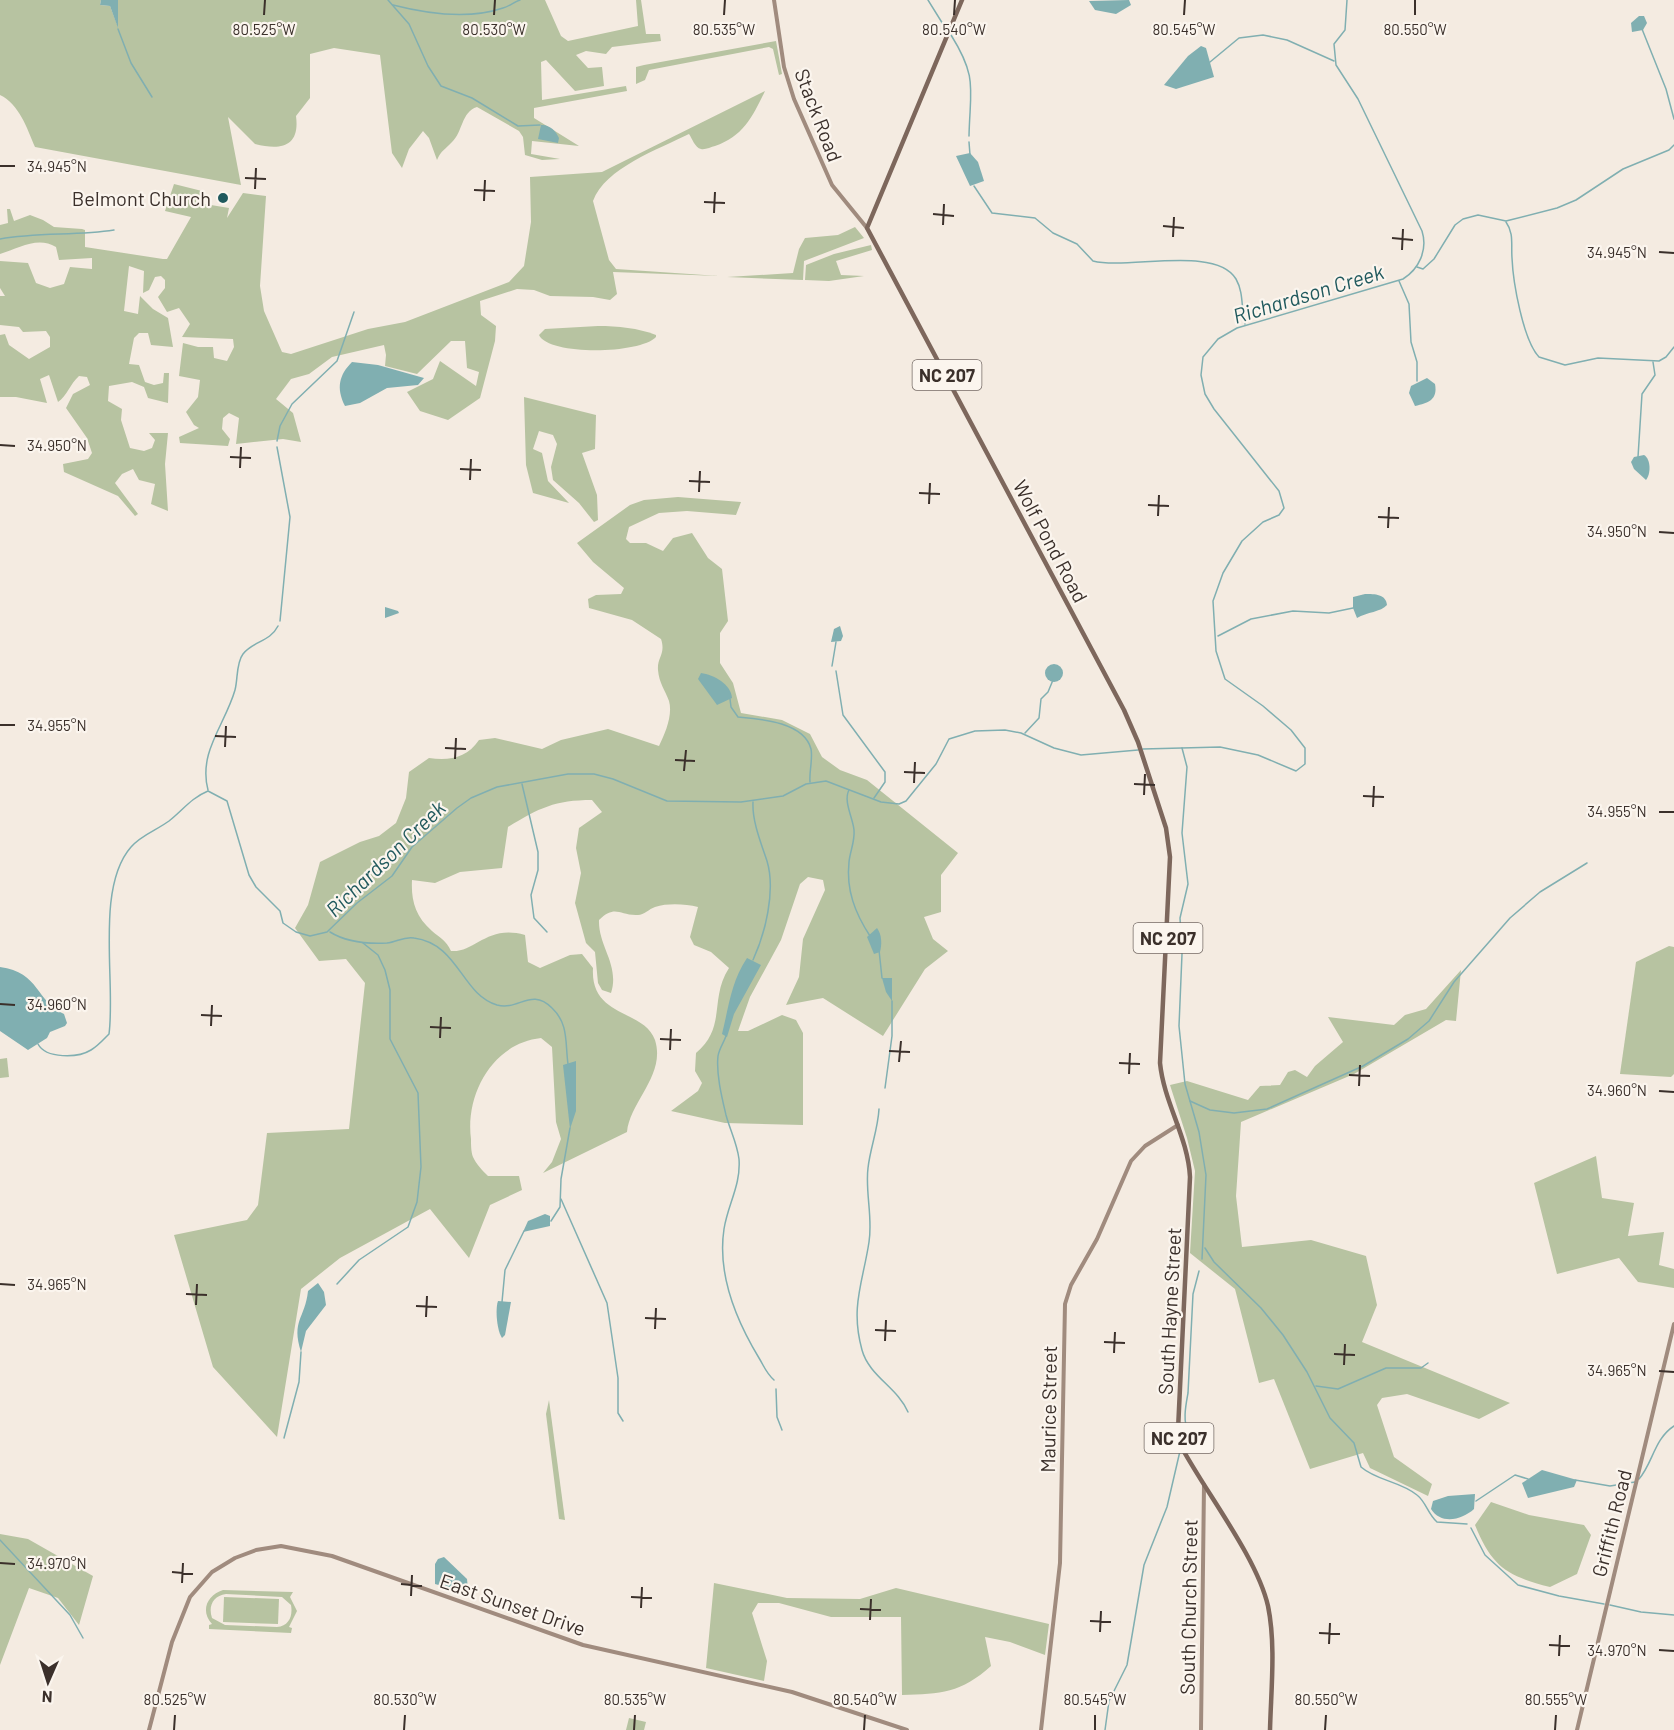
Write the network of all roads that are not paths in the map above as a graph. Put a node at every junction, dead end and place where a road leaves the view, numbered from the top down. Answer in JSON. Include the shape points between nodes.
{"nodes":[{"id":1,"x":774,"y":0,"type":"edge"},
{"id":2,"x":962,"y":0,"type":"edge"},
{"id":3,"x":867,"y":228,"type":"junction"},
{"id":4,"x":1178,"y":1125,"type":"junction"},
{"id":5,"x":1674,"y":1324,"type":"edge"},
{"id":6,"x":1204,"y":1485,"type":"junction"},
{"id":7,"x":149,"y":1730,"type":"edge"},
{"id":8,"x":908,"y":1730,"type":"edge"},
{"id":9,"x":1041,"y":1730,"type":"edge"},
{"id":10,"x":1201,"y":1730,"type":"edge"},
{"id":11,"x":1270,"y":1730,"type":"edge"},
{"id":12,"x":1577,"y":1730,"type":"edge"}],
"edges":[{"from":1,"to":3,"type":"street","name":"Stack Road","via":[[784,67],[794,99],[830,182]]},
{"from":2,"to":3,"type":"main road"},
{"from":3,"to":4,"type":"main road","name":"Wolf Pond Road","number":"NC 207","via":[[1124,710],[1142,753],[1166,828],[1170,857],[1160,1063]]},
{"from":4,"to":6,"type":"main road","name":"South Hayne Street","number":"NC 207","via":[[1188,1154],[1190,1177],[1178,1430],[1182,1448]]},
{"from":4,"to":9,"type":"street","name":"Maurice Street","via":[[1144,1146],[1131,1161],[1065,1304],[1060,1563]]},
{"from":5,"to":12,"type":"street","name":"Griffith Road"},
{"from":6,"to":10,"type":"street","name":"South Church Street"},
{"from":6,"to":11,"type":"main road","name":"South Hayne Street","number":"NC 207","via":[[1254,1571],[1267,1604],[1271,1634]]},
{"from":7,"to":8,"type":"street","name":"East Sunset Drive","via":[[172,1642],[190,1596],[212,1572],[235,1558],[281,1546],[332,1556],[583,1645],[792,1692]]}]}
